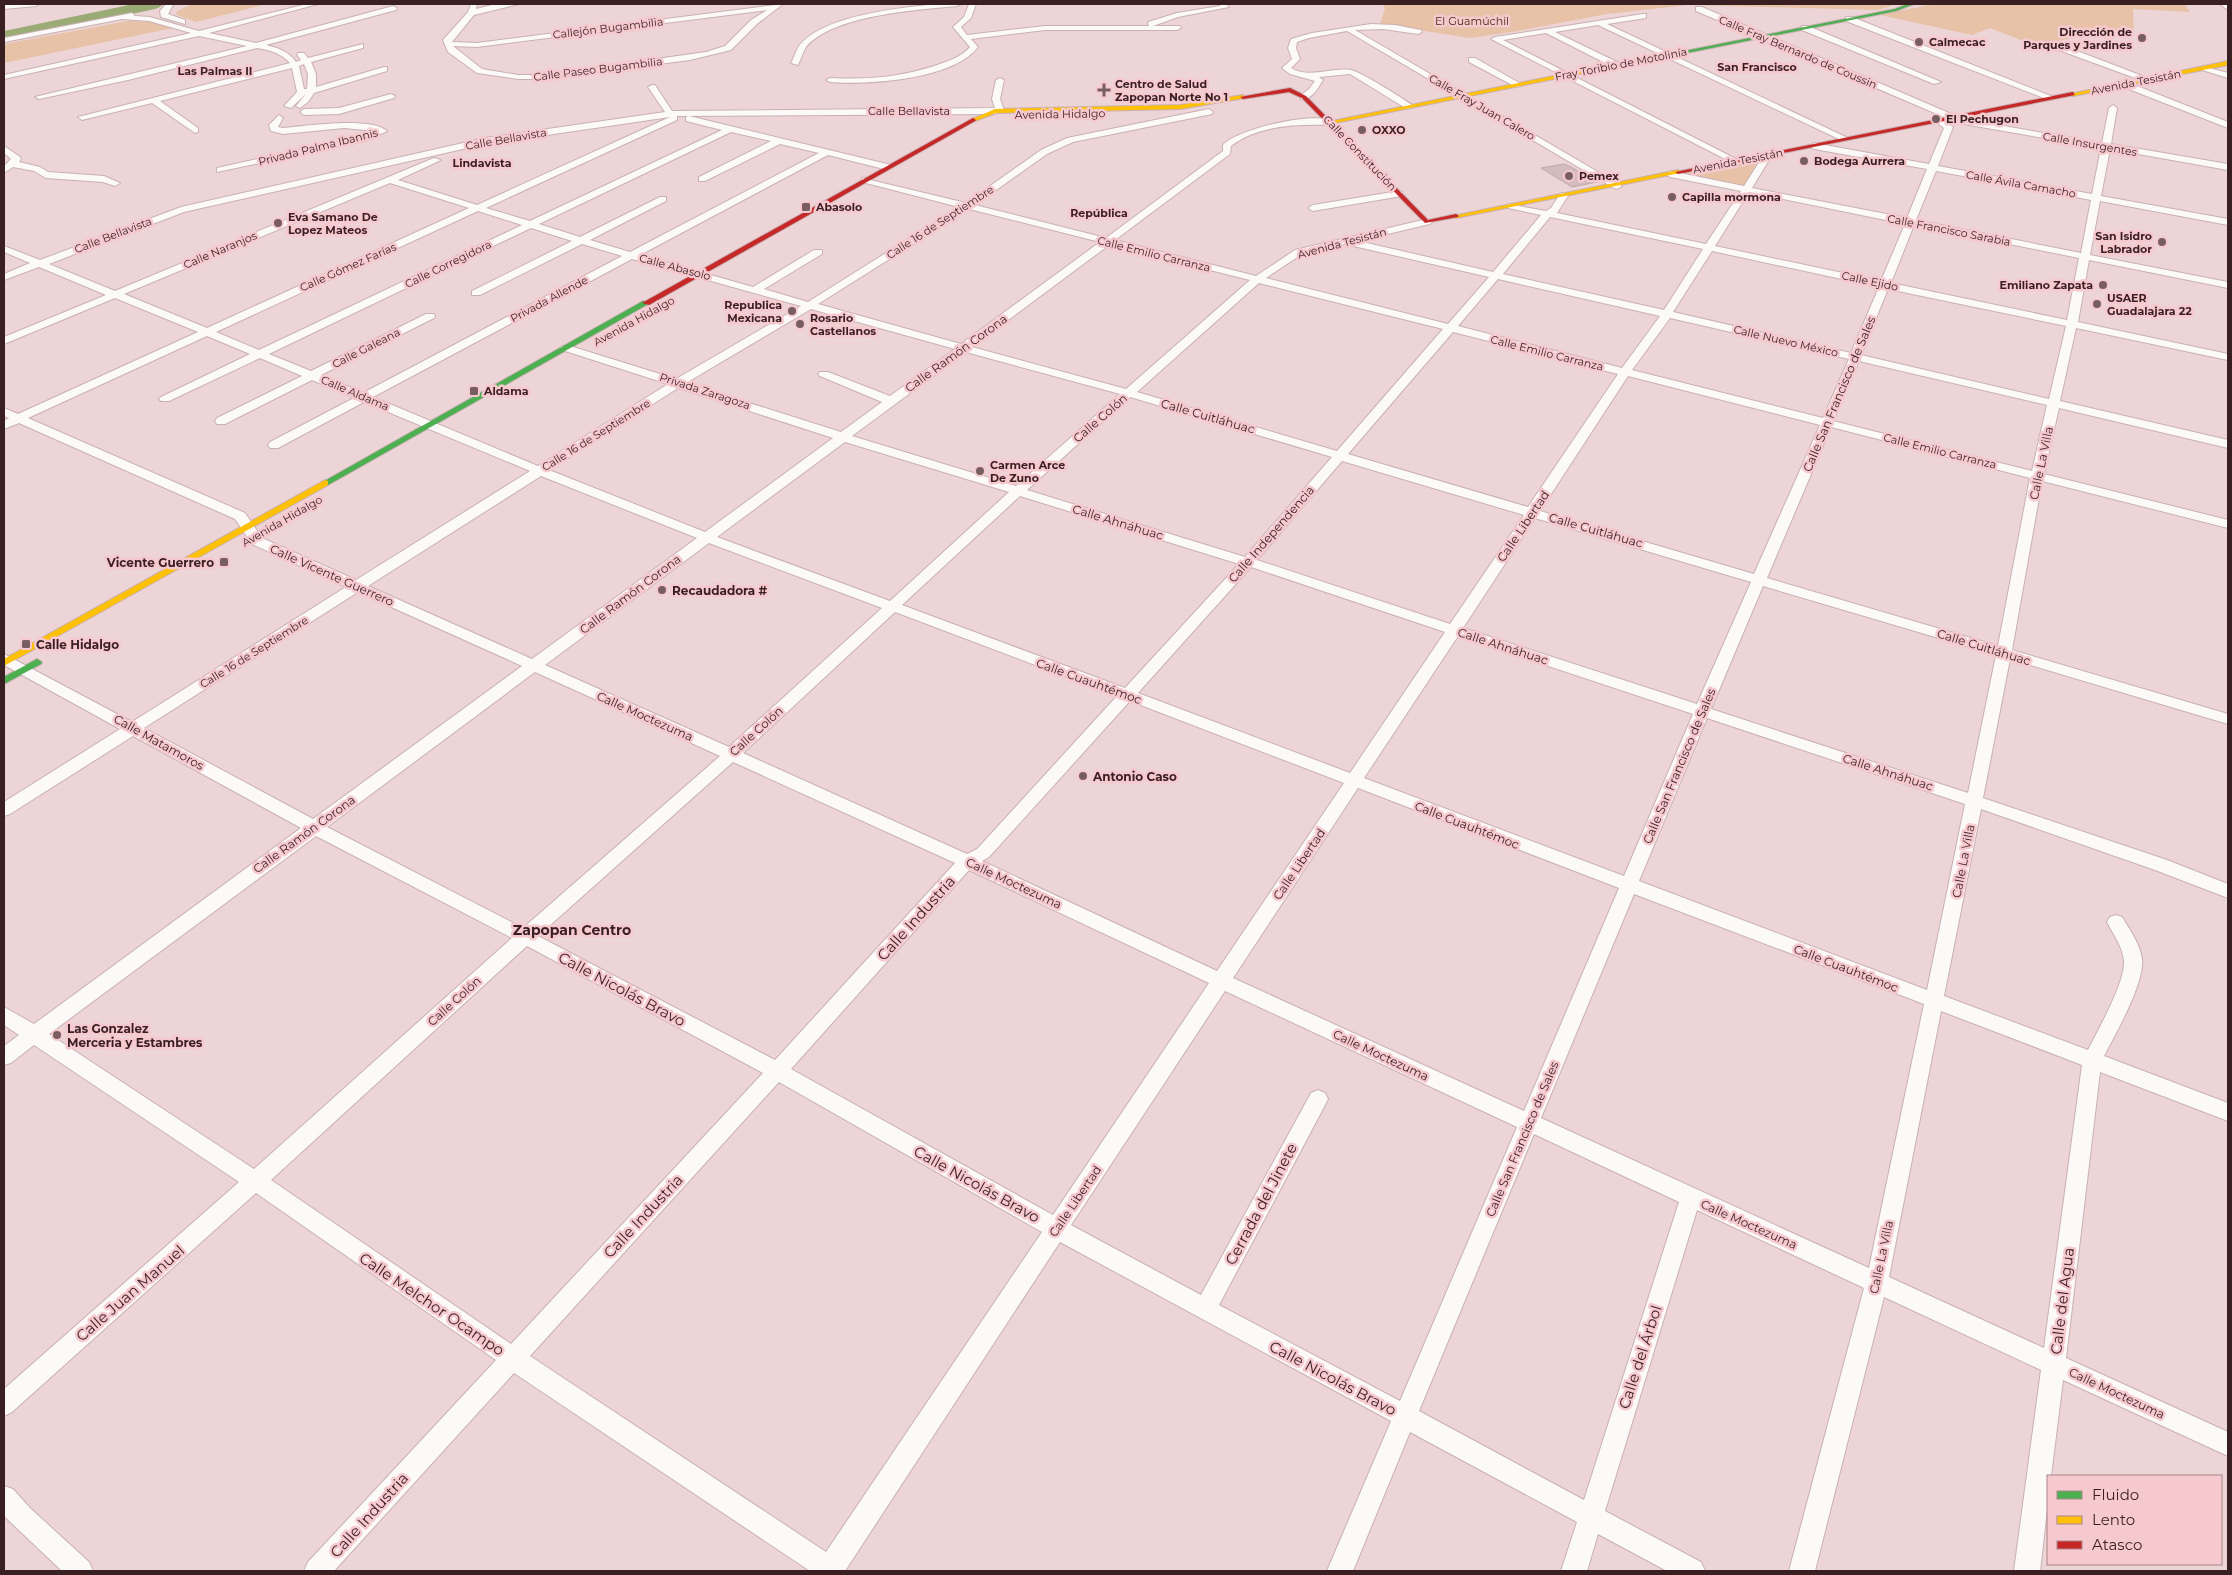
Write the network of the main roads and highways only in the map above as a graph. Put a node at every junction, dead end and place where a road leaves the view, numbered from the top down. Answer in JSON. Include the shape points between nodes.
{"nodes":[{"id":1,"x":1912,"y":4,"type":"edge"},
{"id":2,"x":2228,"y":63,"type":"edge"},
{"id":3,"x":1290,"y":90,"type":"joint"},
{"id":4,"x":1304,"y":97,"type":"junction"},
{"id":5,"x":1330,"y":122,"type":"junction"},
{"id":6,"x":957,"y":134,"type":"junction"},
{"id":7,"x":1427,"y":222,"type":"joint"},
{"id":8,"x":334,"y":492,"type":"dead end"},
{"id":9,"x":268,"y":529,"type":"dead end"},
{"id":10,"x":248,"y":536,"type":"junction"},
{"id":11,"x":49,"y":655,"type":"dead end"},
{"id":12,"x":5,"y":661,"type":"edge"},
{"id":13,"x":4,"y":681,"type":"edge"}],
"edges":[{"from":1,"to":5,"type":"main road","name":"Fray Toribio de Motolinía","via":[[1896,10]]},
{"from":2,"to":7,"type":"main road","name":"Avenida Tesistán"},
{"from":3,"to":4,"type":"main road","name":"Calle Constitución"},
{"from":3,"to":6,"type":"main road","name":"Avenida Hidalgo","via":[[1180,107],[998,110]]},
{"from":4,"to":5,"type":"main road","name":"Calle Constitución"},
{"from":4,"to":6,"type":"main road","name":"Avenida Hidalgo","via":[[1209,112],[1012,114],[999,116]]},
{"from":5,"to":7,"type":"main road","name":"Calle Constitución"},
{"from":6,"to":8,"type":"main road","name":"Avenida Hidalgo","via":[[878,183]]},
{"from":6,"to":10,"type":"main road","name":"Avenida Hidalgo","via":[[866,180],[429,425]]},
{"from":9,"to":10,"type":"main road","name":"Avenida Hidalgo"},
{"from":10,"to":12,"type":"main road","name":"Avenida Hidalgo"},
{"from":11,"to":13,"type":"main road"}]}
